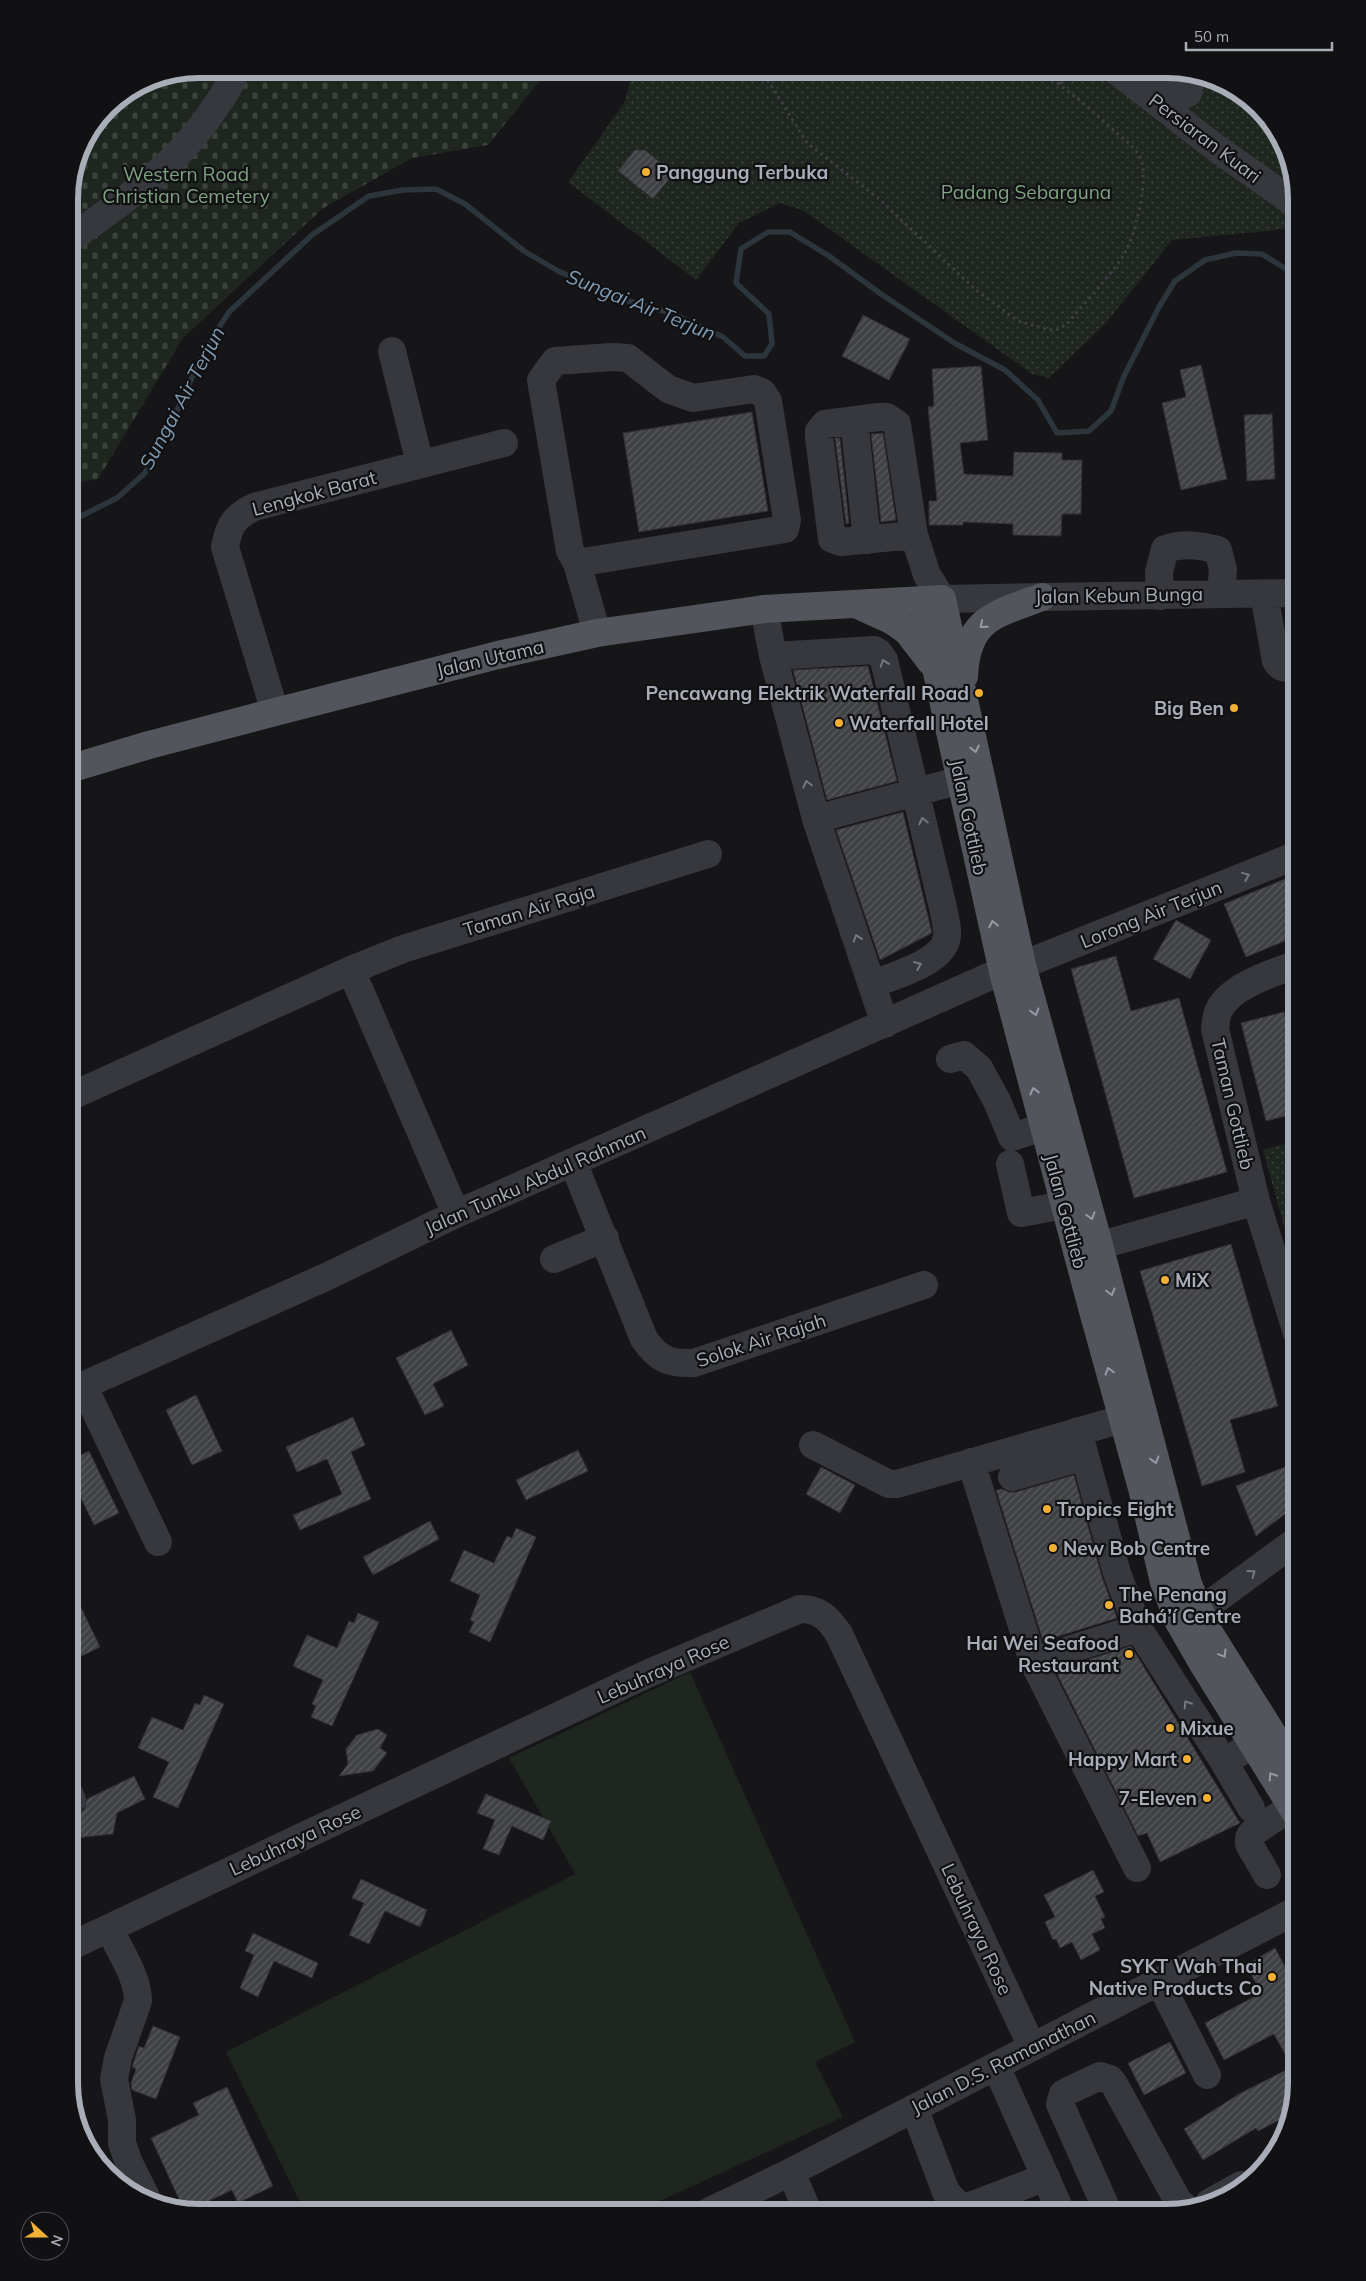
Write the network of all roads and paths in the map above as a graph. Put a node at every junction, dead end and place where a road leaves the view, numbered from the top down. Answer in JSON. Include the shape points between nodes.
{"nodes":[{"id":1,"x":231,"y":78,"type":"edge"},
{"id":2,"x":767,"y":78,"type":"edge"},
{"id":3,"x":1050,"y":78,"type":"edge"},
{"id":4,"x":1064,"y":78,"type":"edge"},
{"id":5,"x":1126,"y":78,"type":"edge"},
{"id":6,"x":1160,"y":78,"type":"edge"},
{"id":7,"x":1191,"y":80,"type":"edge"},
{"id":8,"x":1060,"y":84,"type":"junction"},
{"id":9,"x":1288,"y":199,"type":"edge"},
{"id":10,"x":78,"y":233,"type":"edge"},
{"id":11,"x":392,"y":350,"type":"dead end"},
{"id":12,"x":854,"y":420,"type":"junction"},
{"id":13,"x":504,"y":443,"type":"dead end"},
{"id":14,"x":420,"y":464,"type":"junction"},
{"id":15,"x":914,"y":535,"type":"junction"},
{"id":16,"x":867,"y":540,"type":"junction"},
{"id":17,"x":577,"y":563,"type":"junction"},
{"id":18,"x":930,"y":591,"type":"junction"},
{"id":19,"x":1221,"y":592,"type":"junction"},
{"id":20,"x":1288,"y":593,"type":"edge"},
{"id":21,"x":1264,"y":594,"type":"junction"},
{"id":22,"x":1160,"y":596,"type":"junction"},
{"id":23,"x":1042,"y":597,"type":"junction"},
{"id":24,"x":855,"y":604,"type":"junction"},
{"id":25,"x":764,"y":609,"type":"junction"},
{"id":26,"x":598,"y":633,"type":"junction"},
{"id":27,"x":773,"y":656,"type":"junction"},
{"id":28,"x":1288,"y":668,"type":"edge"},
{"id":29,"x":936,"y":669,"type":"junction"},
{"id":30,"x":962,"y":694,"type":"junction"},
{"id":31,"x":275,"y":712,"type":"junction"},
{"id":32,"x":78,"y":766,"type":"edge"},
{"id":33,"x":961,"y":780,"type":"junction"},
{"id":34,"x":916,"y":792,"type":"junction"},
{"id":35,"x":816,"y":819,"type":"junction"},
{"id":36,"x":708,"y":854,"type":"dead end"},
{"id":37,"x":1288,"y":859,"type":"edge"},
{"id":38,"x":1288,"y":967,"type":"edge"},
{"id":39,"x":1013,"y":968,"type":"junction"},
{"id":40,"x":351,"y":970,"type":"junction"},
{"id":41,"x":873,"y":984,"type":"junction"},
{"id":42,"x":885,"y":1024,"type":"junction"},
{"id":43,"x":950,"y":1059,"type":"dead end"},
{"id":44,"x":78,"y":1093,"type":"edge"},
{"id":45,"x":1044,"y":1127,"type":"junction"},
{"id":46,"x":573,"y":1162,"type":"junction"},
{"id":47,"x":1010,"y":1164,"type":"dead end"},
{"id":48,"x":1256,"y":1201,"type":"junction"},
{"id":49,"x":1065,"y":1205,"type":"junction"},
{"id":50,"x":456,"y":1214,"type":"junction"},
{"id":51,"x":604,"y":1238,"type":"junction"},
{"id":52,"x":1088,"y":1248,"type":"junction"},
{"id":53,"x":554,"y":1259,"type":"dead end"},
{"id":54,"x":924,"y":1285,"type":"dead end"},
{"id":55,"x":1288,"y":1304,"type":"edge"},
{"id":56,"x":78,"y":1388,"type":"edge"},
{"id":57,"x":78,"y":1393,"type":"edge"},
{"id":58,"x":1133,"y":1416,"type":"junction"},
{"id":59,"x":1082,"y":1443,"type":"junction"},
{"id":60,"x":813,"y":1445,"type":"dead end"},
{"id":61,"x":971,"y":1462,"type":"junction"},
{"id":62,"x":1012,"y":1477,"type":"dead end"},
{"id":63,"x":158,"y":1542,"type":"dead end"},
{"id":64,"x":1288,"y":1546,"type":"edge"},
{"id":65,"x":1189,"y":1617,"type":"junction"},
{"id":66,"x":1138,"y":1628,"type":"junction"},
{"id":67,"x":1033,"y":1661,"type":"junction"},
{"id":68,"x":1252,"y":1745,"type":"junction"},
{"id":69,"x":1288,"y":1759,"type":"edge"},
{"id":70,"x":1224,"y":1762,"type":"junction"},
{"id":71,"x":1288,"y":1800,"type":"edge"},
{"id":72,"x":1251,"y":1808,"type":"dead end"},
{"id":73,"x":1288,"y":1815,"type":"edge"},
{"id":74,"x":1137,"y":1868,"type":"dead end"},
{"id":75,"x":1267,"y":1875,"type":"dead end"},
{"id":76,"x":1288,"y":1915,"type":"edge"},
{"id":77,"x":108,"y":1928,"type":"junction"},
{"id":78,"x":78,"y":1943,"type":"edge"},
{"id":79,"x":1159,"y":1981,"type":"junction"},
{"id":80,"x":1032,"y":2047,"type":"junction"},
{"id":81,"x":996,"y":2066,"type":"junction"},
{"id":82,"x":1207,"y":2075,"type":"dead end"},
{"id":83,"x":914,"y":2108,"type":"junction"},
{"id":84,"x":119,"y":2167,"type":"edge"},
{"id":85,"x":792,"y":2172,"type":"junction"},
{"id":86,"x":1046,"y":2177,"type":"junction"},
{"id":87,"x":136,"y":2186,"type":"edge"},
{"id":88,"x":1180,"y":2202,"type":"edge"},
{"id":89,"x":726,"y":2204,"type":"edge"},
{"id":90,"x":805,"y":2204,"type":"edge"},
{"id":91,"x":957,"y":2204,"type":"edge"},
{"id":92,"x":976,"y":2204,"type":"edge"},
{"id":93,"x":1058,"y":2204,"type":"edge"},
{"id":94,"x":1104,"y":2204,"type":"edge"}],
"edges":[{"from":1,"to":10,"type":"street","via":[[206,123],[158,174]]},
{"from":2,"to":8,"type":"path","via":[[807,143],[878,198],[976,290],[1018,321],[1049,330],[1067,324],[1124,255],[1136,219],[1144,177],[1141,158],[1128,143]]},
{"from":3,"to":8,"type":"path"},
{"from":4,"to":8,"type":"path"},
{"from":5,"to":9,"type":"street","name":"Persiaran Kuari"},
{"from":6,"to":7,"type":"street","via":[[1184,95]]},
{"from":11,"to":14,"type":"street"},
{"from":12,"to":15,"type":"street","via":[[886,418],[897,424]]},
{"from":12,"to":16,"type":"street"},
{"from":12,"to":16,"type":"street","via":[[825,424],[819,431],[819,437],[832,538],[841,542]]},
{"from":13,"to":14,"type":"street","name":"Lengkok Barat"},
{"from":14,"to":31,"type":"street","name":"Lengkok Barat","via":[[254,507],[241,514],[228,528],[225,547]]},
{"from":15,"to":16,"type":"street"},
{"from":15,"to":18,"type":"street"},
{"from":17,"to":17,"type":"street","via":[[570,551],[541,380],[555,361],[628,358],[668,389],[693,398],[754,389],[762,392],[768,400],[787,520],[785,530]]},
{"from":17,"to":26,"type":"street"},
{"from":18,"to":23,"type":"street","name":"Jalan Kebun Bunga"},
{"from":18,"to":24,"type":"main road","name":"Jalan Utama"},
{"from":18,"to":29,"type":"main road","name":"Jalan Gottlieb"},
{"from":18,"to":30,"type":"main road","name":"Jalan Gottlieb"},
{"from":19,"to":21,"type":"street","name":"Jalan Kebun Bunga"},
{"from":19,"to":22,"type":"street","name":"Jalan Kebun Bunga"},
{"from":19,"to":22,"type":"street","via":[[1223,569],[1218,550],[1190,544],[1165,549],[1159,572]]},
{"from":20,"to":21,"type":"street","name":"Jalan Kebun Bunga"},
{"from":21,"to":28,"type":"street","via":[[1276,661],[1278,666]]},
{"from":22,"to":23,"type":"street","name":"Jalan Kebun Bunga"},
{"from":23,"to":30,"type":"main road","one_way":true,"via":[[1003,612],[976,630],[965,656]]},
{"from":24,"to":25,"type":"main road","name":"Jalan Utama"},
{"from":24,"to":29,"type":"main road","via":[[908,631]]},
{"from":25,"to":26,"type":"main road","name":"Jalan Utama"},
{"from":25,"to":27,"type":"street"},
{"from":26,"to":31,"type":"main road","name":"Jalan Utama"},
{"from":34,"to":27,"type":"street","one_way":true,"via":[[884,660],[878,652]]},
{"from":35,"to":27,"type":"street","one_way":true},
{"from":29,"to":33,"type":"main road","name":"Jalan Gottlieb"},
{"from":30,"to":39,"type":"main road","name":"Jalan Gottlieb","one_way":true},
{"from":31,"to":32,"type":"main road","name":"Jalan Utama"},
{"from":33,"to":34,"type":"street"},
{"from":39,"to":33,"type":"main road","name":"Jalan Gottlieb","one_way":true},
{"from":34,"to":35,"type":"street"},
{"from":41,"to":34,"type":"street","one_way":true,"via":[[933,958],[944,948],[948,935]]},
{"from":41,"to":35,"type":"street","one_way":true},
{"from":36,"to":40,"type":"street","name":"Taman Air Raja","via":[[403,949]]},
{"from":39,"to":37,"type":"street","name":"Lorong Air Terjun","one_way":true},
{"from":38,"to":48,"type":"street","name":"Taman Gottlieb","via":[[1259,978],[1232,994],[1219,1009],[1215,1029]]},
{"from":39,"to":42,"type":"street","name":"Jalan Tunku Abdul Rahman"},
{"from":45,"to":39,"type":"main road","name":"Jalan Gottlieb","one_way":true},
{"from":39,"to":52,"type":"main road","name":"Jalan Gottlieb","one_way":true},
{"from":40,"to":44,"type":"street","name":"Taman Air Raja"},
{"from":40,"to":50,"type":"street"},
{"from":41,"to":42,"type":"street"},
{"from":42,"to":46,"type":"street","name":"Jalan Tunku Abdul Rahman"},
{"from":43,"to":45,"type":"street","via":[[964,1055],[979,1068],[1012,1137]]},
{"from":45,"to":49,"type":"main road","name":"Jalan Gottlieb"},
{"from":46,"to":50,"type":"street","name":"Jalan Tunku Abdul Rahman"},
{"from":46,"to":51,"type":"street","name":"Solok Air Rajah"},
{"from":47,"to":49,"type":"street","via":[[1020,1212]]},
{"from":48,"to":52,"type":"street"},
{"from":48,"to":55,"type":"street","name":"Taman Gottlieb"},
{"from":49,"to":52,"type":"main road","name":"Jalan Gottlieb"},
{"from":50,"to":56,"type":"street","name":"Jalan Tunku Abdul Rahman","via":[[328,1276]]},
{"from":51,"to":53,"type":"street"},
{"from":51,"to":54,"type":"street","name":"Solok Air Rajah","via":[[644,1339],[654,1353],[680,1364],[694,1363]]},
{"from":52,"to":58,"type":"main road","name":"Jalan Gottlieb"},
{"from":57,"to":63,"type":"street"},
{"from":58,"to":59,"type":"street"},
{"from":58,"to":65,"type":"main road","name":"Jalan Gottlieb","via":[[1142,1488],[1164,1582]]},
{"from":59,"to":61,"type":"street"},
{"from":59,"to":62,"type":"street"},
{"from":59,"to":66,"type":"street","via":[[1117,1573]]},
{"from":60,"to":61,"type":"street","via":[[889,1484]]},
{"from":61,"to":67,"type":"street"},
{"from":65,"to":64,"type":"street","one_way":true},
{"from":65,"to":68,"type":"main road","name":"Jalan Gottlieb"},
{"from":65,"to":69,"type":"main road","name":"Jalan Gottlieb","one_way":true,"via":[[1226,1660]]},
{"from":66,"to":67,"type":"street"},
{"from":70,"to":66,"type":"street","one_way":true},
{"from":67,"to":74,"type":"street"},
{"from":68,"to":70,"type":"street"},
{"from":71,"to":68,"type":"main road","name":"Jalan Gottlieb","one_way":true},
{"from":70,"to":72,"type":"street"},
{"from":73,"to":75,"type":"street","via":[[1252,1833],[1249,1838],[1248,1844]]},
{"from":76,"to":79,"type":"street","name":"Jalan D.S. Ramanathan"},
{"from":77,"to":78,"type":"street","name":"Lebuhraya Rose"},
{"from":77,"to":80,"type":"street","name":"Lebuhraya Rose","via":[[649,1673],[800,1610],[811,1609],[821,1613],[839,1634]]},
{"from":77,"to":84,"type":"street","via":[[136,1984],[138,1995],[114,2072],[122,2120]]},
{"from":79,"to":80,"type":"street","name":"Jalan D.S. Ramanathan"},
{"from":79,"to":82,"type":"street"},
{"from":80,"to":81,"type":"street","name":"Jalan D.S. Ramanathan"},
{"from":81,"to":83,"type":"street","name":"Jalan D.S. Ramanathan"},
{"from":81,"to":86,"type":"street"},
{"from":83,"to":85,"type":"street","name":"Jalan D.S. Ramanathan"},
{"from":83,"to":91,"type":"street","via":[[946,2192]]},
{"from":84,"to":87,"type":"street"},
{"from":85,"to":89,"type":"street","name":"Jalan D.S. Ramanathan"},
{"from":85,"to":90,"type":"street"},
{"from":86,"to":92,"type":"street"},
{"from":86,"to":93,"type":"street"},
{"from":88,"to":94,"type":"street","via":[[1114,2084],[1100,2076],[1068,2091],[1060,2104]]}]}
